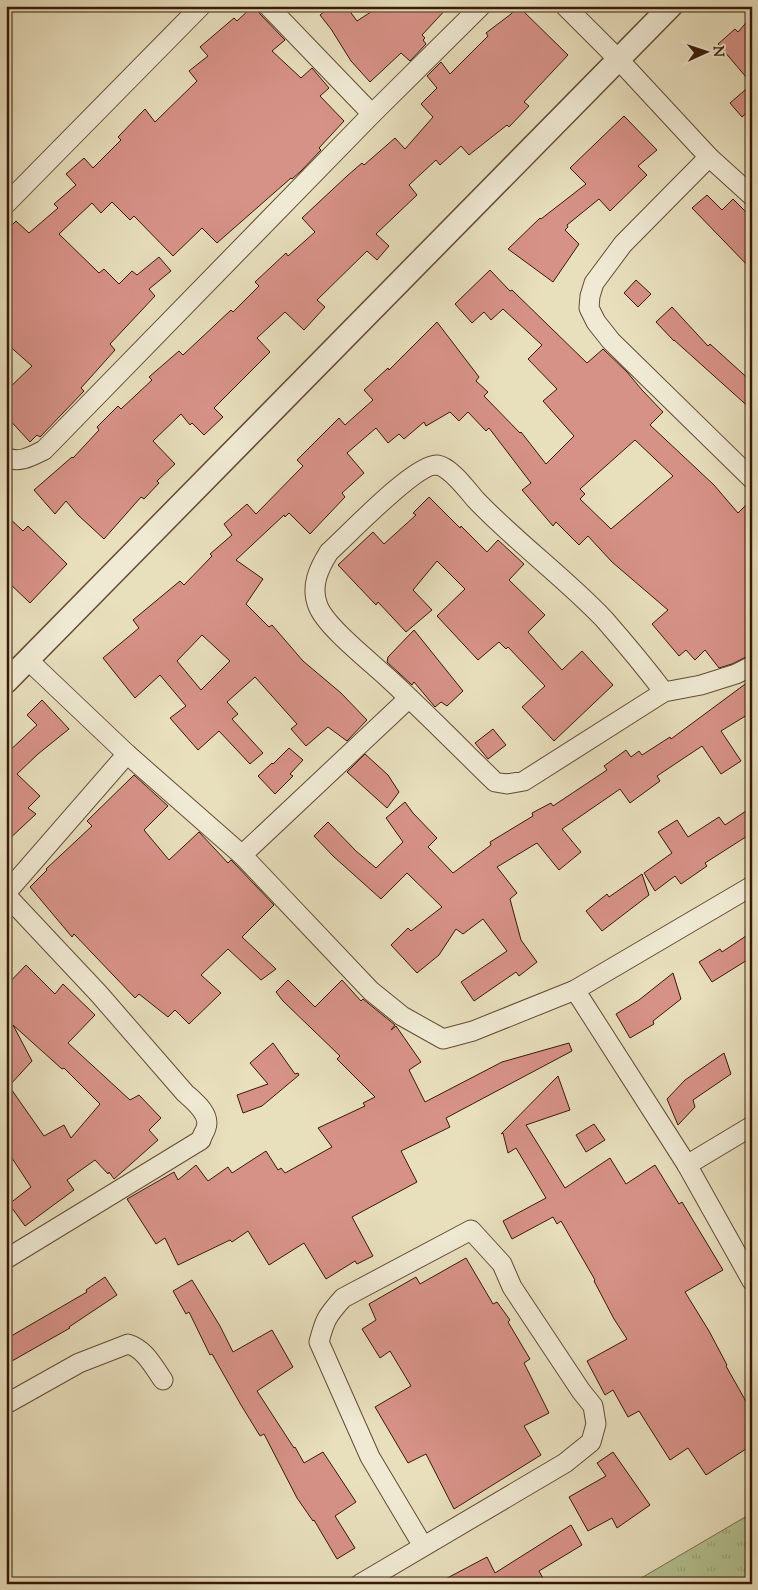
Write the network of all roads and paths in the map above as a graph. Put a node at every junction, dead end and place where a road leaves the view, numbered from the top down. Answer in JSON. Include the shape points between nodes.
{"nodes":[{"id":1,"x":201,"y":6,"type":"edge"},
{"id":2,"x":268,"y":6,"type":"edge"},
{"id":3,"x":481,"y":6,"type":"edge"},
{"id":4,"x":565,"y":6,"type":"edge"},
{"id":5,"x":671,"y":6,"type":"edge"},
{"id":6,"x":619,"y":60,"type":"junction"},
{"id":7,"x":372,"y":114,"type":"junction"},
{"id":8,"x":709,"y":157,"type":"junction"},
{"id":9,"x":752,"y":196,"type":"edge"},
{"id":10,"x":6,"y":204,"type":"edge"},
{"id":11,"x":6,"y":456,"type":"edge"},
{"id":12,"x":752,"y":479,"type":"edge"},
{"id":13,"x":28,"y":660,"type":"junction"},
{"id":14,"x":752,"y":666,"type":"edge"},
{"id":15,"x":6,"y":682,"type":"edge"},
{"id":16,"x":664,"y":692,"type":"junction"},
{"id":17,"x":409,"y":698,"type":"junction"},
{"id":18,"x":127,"y":754,"type":"junction"},
{"id":19,"x":242,"y":856,"type":"junction"},
{"id":20,"x":752,"y":886,"type":"edge"},
{"id":21,"x":6,"y":894,"type":"edge"},
{"id":22,"x":575,"y":990,"type":"junction"},
{"id":23,"x":752,"y":1126,"type":"edge"},
{"id":24,"x":687,"y":1165,"type":"junction"},
{"id":25,"x":6,"y":1259,"type":"edge"},
{"id":26,"x":752,"y":1281,"type":"edge"},
{"id":27,"x":163,"y":1380,"type":"dead end"},
{"id":28,"x":6,"y":1404,"type":"edge"},
{"id":29,"x":423,"y":1546,"type":"junction"},
{"id":30,"x":360,"y":1584,"type":"edge"}],
"edges":[{"from":1,"to":10,"type":"street"},
{"from":2,"to":7,"type":"street"},
{"from":3,"to":7,"type":"street"},
{"from":4,"to":6,"type":"street"},
{"from":5,"to":6,"type":"street"},
{"from":6,"to":8,"type":"street"},
{"from":6,"to":13,"type":"street"},
{"from":7,"to":11,"type":"street","via":[[44,450],[26,459],[12,460]]},
{"from":8,"to":9,"type":"street"},
{"from":8,"to":12,"type":"street","via":[[623,244],[594,283],[589,308],[611,341]]},
{"from":13,"to":15,"type":"street"},
{"from":13,"to":18,"type":"street"},
{"from":14,"to":16,"type":"street","via":[[701,685]]},
{"from":16,"to":17,"type":"street","via":[[532,777],[507,784],[495,782]]},
{"from":16,"to":17,"type":"street","via":[[602,618],[485,509],[457,478],[436,465],[406,481],[329,552],[321,565],[316,584],[321,612]]},
{"from":17,"to":19,"type":"street"},
{"from":18,"to":19,"type":"street"},
{"from":18,"to":21,"type":"street"},
{"from":19,"to":22,"type":"street","via":[[371,991],[402,1016],[443,1039],[473,1031]]},
{"from":20,"to":22,"type":"street"},
{"from":21,"to":25,"type":"street","via":[[198,1104],[207,1127],[201,1140]]},
{"from":22,"to":24,"type":"street"},
{"from":23,"to":24,"type":"street"},
{"from":24,"to":26,"type":"street"},
{"from":27,"to":28,"type":"street","via":[[144,1353],[128,1344],[79,1363]]},
{"from":29,"to":29,"type":"street","via":[[565,1462],[591,1442],[596,1424],[593,1406],[512,1287],[502,1264],[471,1230],[343,1298],[324,1323],[319,1342],[370,1456]]},
{"from":29,"to":30,"type":"street"}]}
